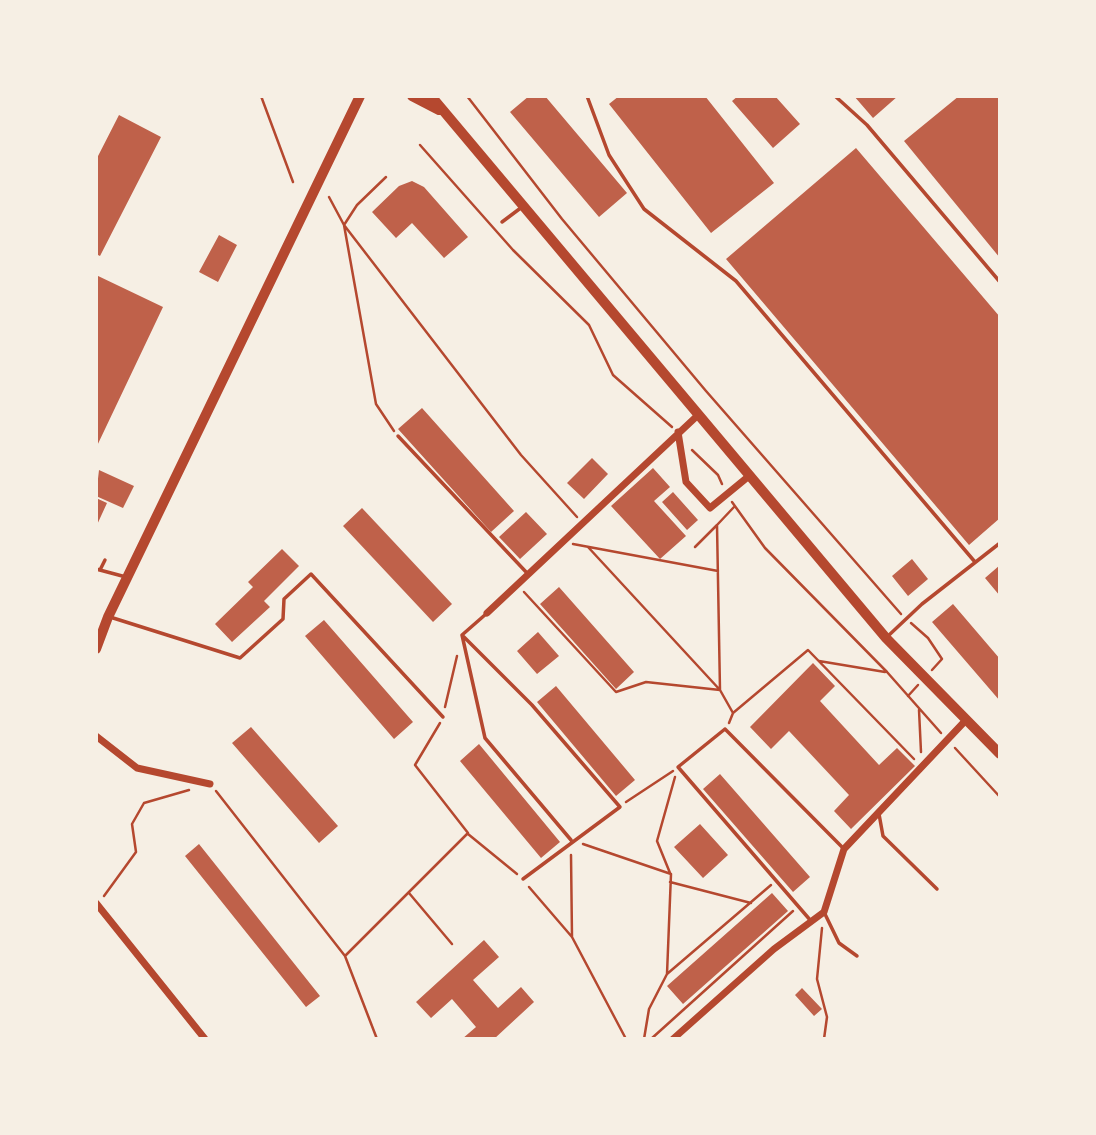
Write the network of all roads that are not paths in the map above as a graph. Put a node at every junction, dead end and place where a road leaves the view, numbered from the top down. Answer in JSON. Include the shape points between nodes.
{"nodes":[{"id":1,"x":360,"y":96,"type":"edge"},
{"id":2,"x":370,"y":96,"type":"edge"},
{"id":3,"x":412,"y":96,"type":"edge"},
{"id":4,"x":431,"y":96,"type":"edge"},
{"id":5,"x":587,"y":96,"type":"edge"},
{"id":6,"x":835,"y":96,"type":"edge"},
{"id":7,"x":445,"y":114,"type":"junction"},
{"id":8,"x":350,"y":119,"type":"junction"},
{"id":9,"x":523,"y":207,"type":"junction"},
{"id":10,"x":502,"y":222,"type":"dead end"},
{"id":11,"x":1000,"y":282,"type":"edge"},
{"id":12,"x":697,"y":416,"type":"junction"},
{"id":13,"x":678,"y":432,"type":"junction"},
{"id":14,"x":398,"y":436,"type":"road end"},
{"id":15,"x":749,"y":476,"type":"junction"},
{"id":16,"x":1000,"y":543,"type":"edge"},
{"id":17,"x":105,"y":560,"type":"dead end"},
{"id":18,"x":975,"y":562,"type":"junction"},
{"id":19,"x":98,"y":569,"type":"edge"},
{"id":20,"x":527,"y":573,"type":"junction"},
{"id":21,"x":128,"y":577,"type":"junction"},
{"id":22,"x":487,"y":612,"type":"joint"},
{"id":23,"x":108,"y":617,"type":"junction"},
{"id":24,"x":462,"y":635,"type":"junction"},
{"id":25,"x":886,"y":638,"type":"junction"},
{"id":26,"x":96,"y":649,"type":"edge"},
{"id":27,"x":443,"y":717,"type":"road end"},
{"id":28,"x":966,"y":720,"type":"junction"},
{"id":29,"x":96,"y":736,"type":"edge"},
{"id":30,"x":1000,"y":754,"type":"edge"},
{"id":31,"x":211,"y":784,"type":"road end"},
{"id":32,"x":879,"y":814,"type":"junction"},
{"id":33,"x":571,"y":840,"type":"junction"},
{"id":34,"x":844,"y":849,"type":"junction"},
{"id":35,"x":523,"y":879,"type":"dead end"},
{"id":36,"x":937,"y":889,"type":"dead end"},
{"id":37,"x":97,"y":904,"type":"edge"},
{"id":38,"x":824,"y":912,"type":"junction"},
{"id":39,"x":811,"y":921,"type":"junction"},
{"id":40,"x":857,"y":956,"type":"dead end"},
{"id":41,"x":205,"y":1039,"type":"edge"},
{"id":42,"x":673,"y":1039,"type":"edge"}],
"edges":[{"from":1,"to":8,"type":"main road"},
{"from":2,"to":8,"type":"main road"},
{"from":3,"to":7,"type":"main road"},
{"from":4,"to":7,"type":"main road"},
{"from":5,"to":18,"type":"lane","via":[[609,155],[644,209],[736,281]]},
{"from":6,"to":11,"type":"lane","via":[[867,125]]},
{"from":7,"to":9,"type":"main road"},
{"from":8,"to":21,"type":"main road"},
{"from":9,"to":10,"type":"lane"},
{"from":9,"to":12,"type":"main road"},
{"from":12,"to":13,"type":"street"},
{"from":12,"to":15,"type":"main road"},
{"from":13,"to":15,"type":"street","via":[[687,482],[710,508]]},
{"from":13,"to":20,"type":"street"},
{"from":14,"to":20,"type":"lane"},
{"from":15,"to":25,"type":"main road"},
{"from":16,"to":18,"type":"lane"},
{"from":17,"to":19,"type":"lane"},
{"from":18,"to":25,"type":"lane"},
{"from":19,"to":21,"type":"lane"},
{"from":20,"to":22,"type":"street"},
{"from":21,"to":23,"type":"main road"},
{"from":22,"to":24,"type":"lane"},
{"from":23,"to":26,"type":"main road"},
{"from":23,"to":27,"type":"lane","via":[[240,658],[283,619],[284,599],[311,574]]},
{"from":24,"to":33,"type":"lane","via":[[485,738]]},
{"from":24,"to":33,"type":"lane","via":[[532,705],[620,807]]},
{"from":25,"to":28,"type":"main road"},
{"from":28,"to":30,"type":"main road"},
{"from":28,"to":32,"type":"street"},
{"from":29,"to":31,"type":"street","via":[[137,768]]},
{"from":32,"to":34,"type":"street"},
{"from":32,"to":36,"type":"lane","via":[[883,836]]},
{"from":33,"to":35,"type":"lane"},
{"from":34,"to":38,"type":"street"},
{"from":34,"to":39,"type":"lane","via":[[725,729],[678,767]]},
{"from":37,"to":41,"type":"street"},
{"from":38,"to":39,"type":"street"},
{"from":38,"to":40,"type":"lane","via":[[839,943]]},
{"from":39,"to":42,"type":"street"}]}
